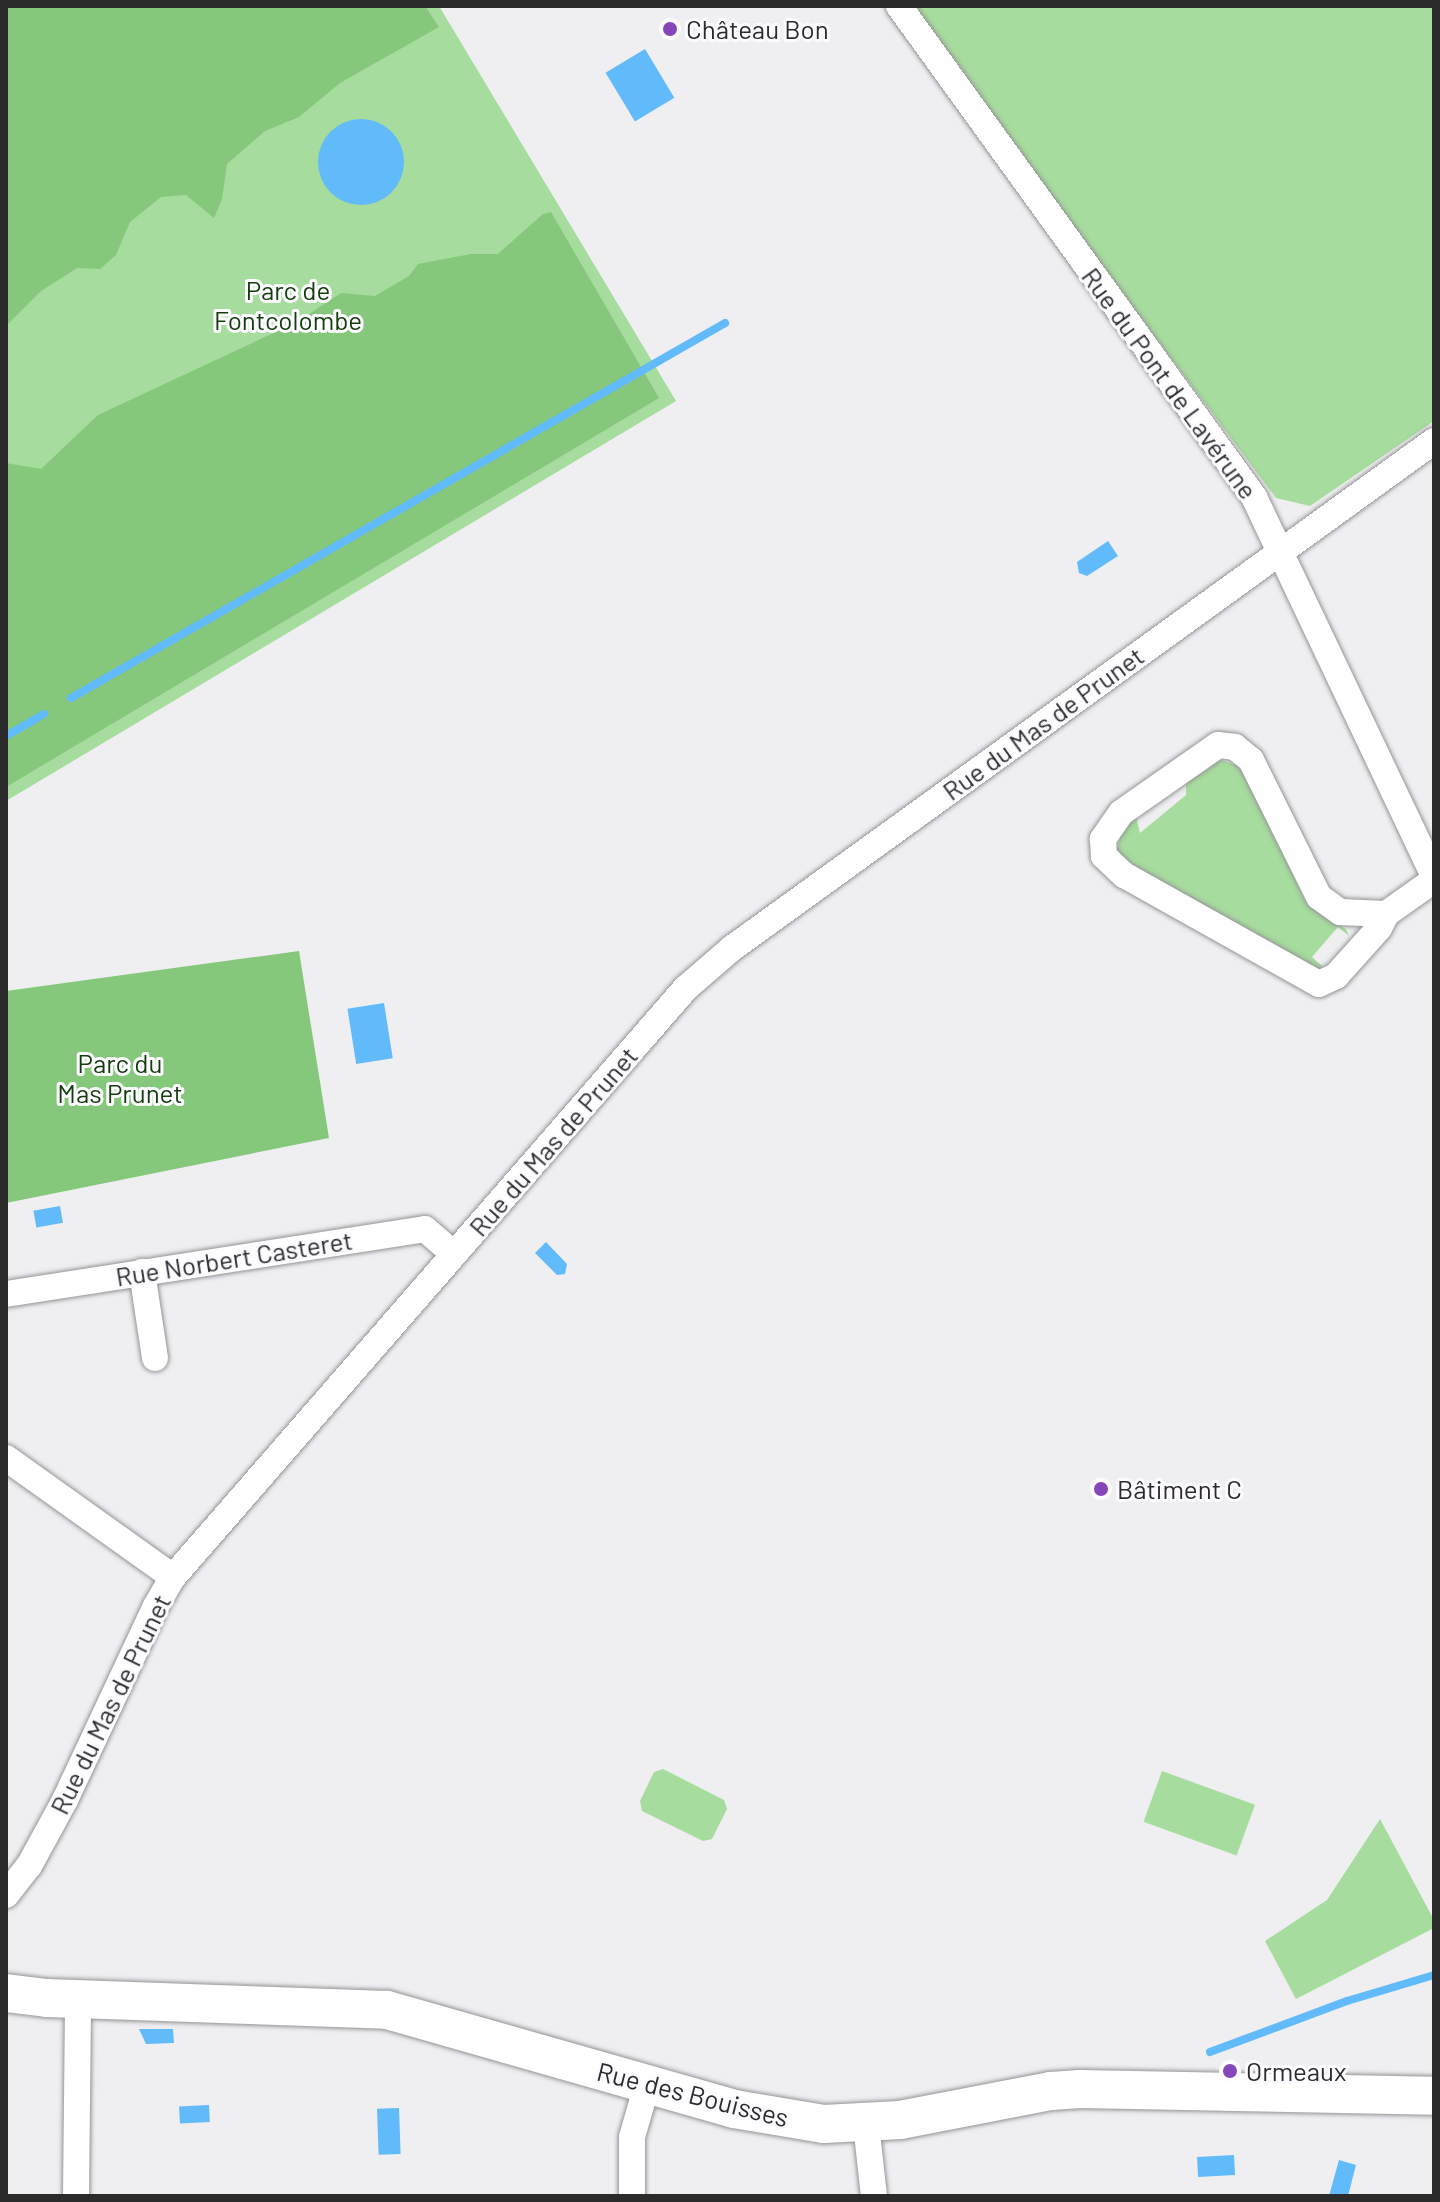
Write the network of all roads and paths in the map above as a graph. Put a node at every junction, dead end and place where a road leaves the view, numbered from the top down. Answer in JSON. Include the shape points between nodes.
{"nodes":[{"id":1,"x":899,"y":6,"type":"edge"},
{"id":2,"x":1434,"y":441,"type":"edge"},
{"id":3,"x":1279,"y":553,"type":"junction"},
{"id":4,"x":1434,"y":878,"type":"edge"},
{"id":5,"x":1386,"y":914,"type":"junction"},
{"id":6,"x":454,"y":1254,"type":"junction"},
{"id":7,"x":142,"y":1272,"type":"junction"},
{"id":8,"x":6,"y":1294,"type":"edge"},
{"id":9,"x":155,"y":1358,"type":"dead end"},
{"id":10,"x":6,"y":1458,"type":"edge"},
{"id":11,"x":173,"y":1577,"type":"junction"},
{"id":12,"x":6,"y":1895,"type":"edge"},
{"id":13,"x":6,"y":1993,"type":"edge"},
{"id":14,"x":78,"y":1999,"type":"junction"},
{"id":15,"x":647,"y":2085,"type":"junction"},
{"id":16,"x":1434,"y":2096,"type":"edge"},
{"id":17,"x":866,"y":2124,"type":"junction"},
{"id":18,"x":76,"y":2196,"type":"edge"},
{"id":19,"x":632,"y":2196,"type":"edge"},
{"id":20,"x":874,"y":2196,"type":"edge"}],
"edges":[{"from":1,"to":3,"type":"street","name":"Rue du Pont de Lavérune","via":[[1254,497]]},
{"from":2,"to":3,"type":"street","name":"Rue du Mas de Prunet"},
{"from":3,"to":4,"type":"street","name":"Rue du Pont de Lavérune"},
{"from":3,"to":6,"type":"street","name":"Rue du Mas de Prunet","via":[[731,949],[686,988]]},
{"from":4,"to":5,"type":"street"},
{"from":5,"to":5,"type":"street","via":[[1340,912],[1319,897],[1251,760],[1235,747],[1218,745],[1121,813],[1103,839],[1104,856],[1124,875],[1314,983],[1331,981]]},
{"from":6,"to":7,"type":"street","name":"Rue Norbert Casteret","via":[[425,1229]]},
{"from":6,"to":11,"type":"street","name":"Rue du Mas de Prunet"},
{"from":7,"to":8,"type":"street","name":"Rue Norbert Casteret"},
{"from":7,"to":9,"type":"street"},
{"from":10,"to":11,"type":"street"},
{"from":11,"to":12,"type":"street","name":"Rue du Mas de Prunet","via":[[65,1800],[29,1866]]},
{"from":13,"to":14,"type":"street","name":"Rue des Bouisses"},
{"from":14,"to":15,"type":"street","name":"Rue des Bouisses","via":[[387,2010]]},
{"from":14,"to":18,"type":"street"},
{"from":15,"to":17,"type":"street","name":"Rue des Bouisses","via":[[766,2116]]},
{"from":15,"to":19,"type":"street","via":[[632,2137]]},
{"from":16,"to":17,"type":"street","name":"Rue des Bouisses","via":[[1080,2089]]},
{"from":17,"to":20,"type":"street"}]}
